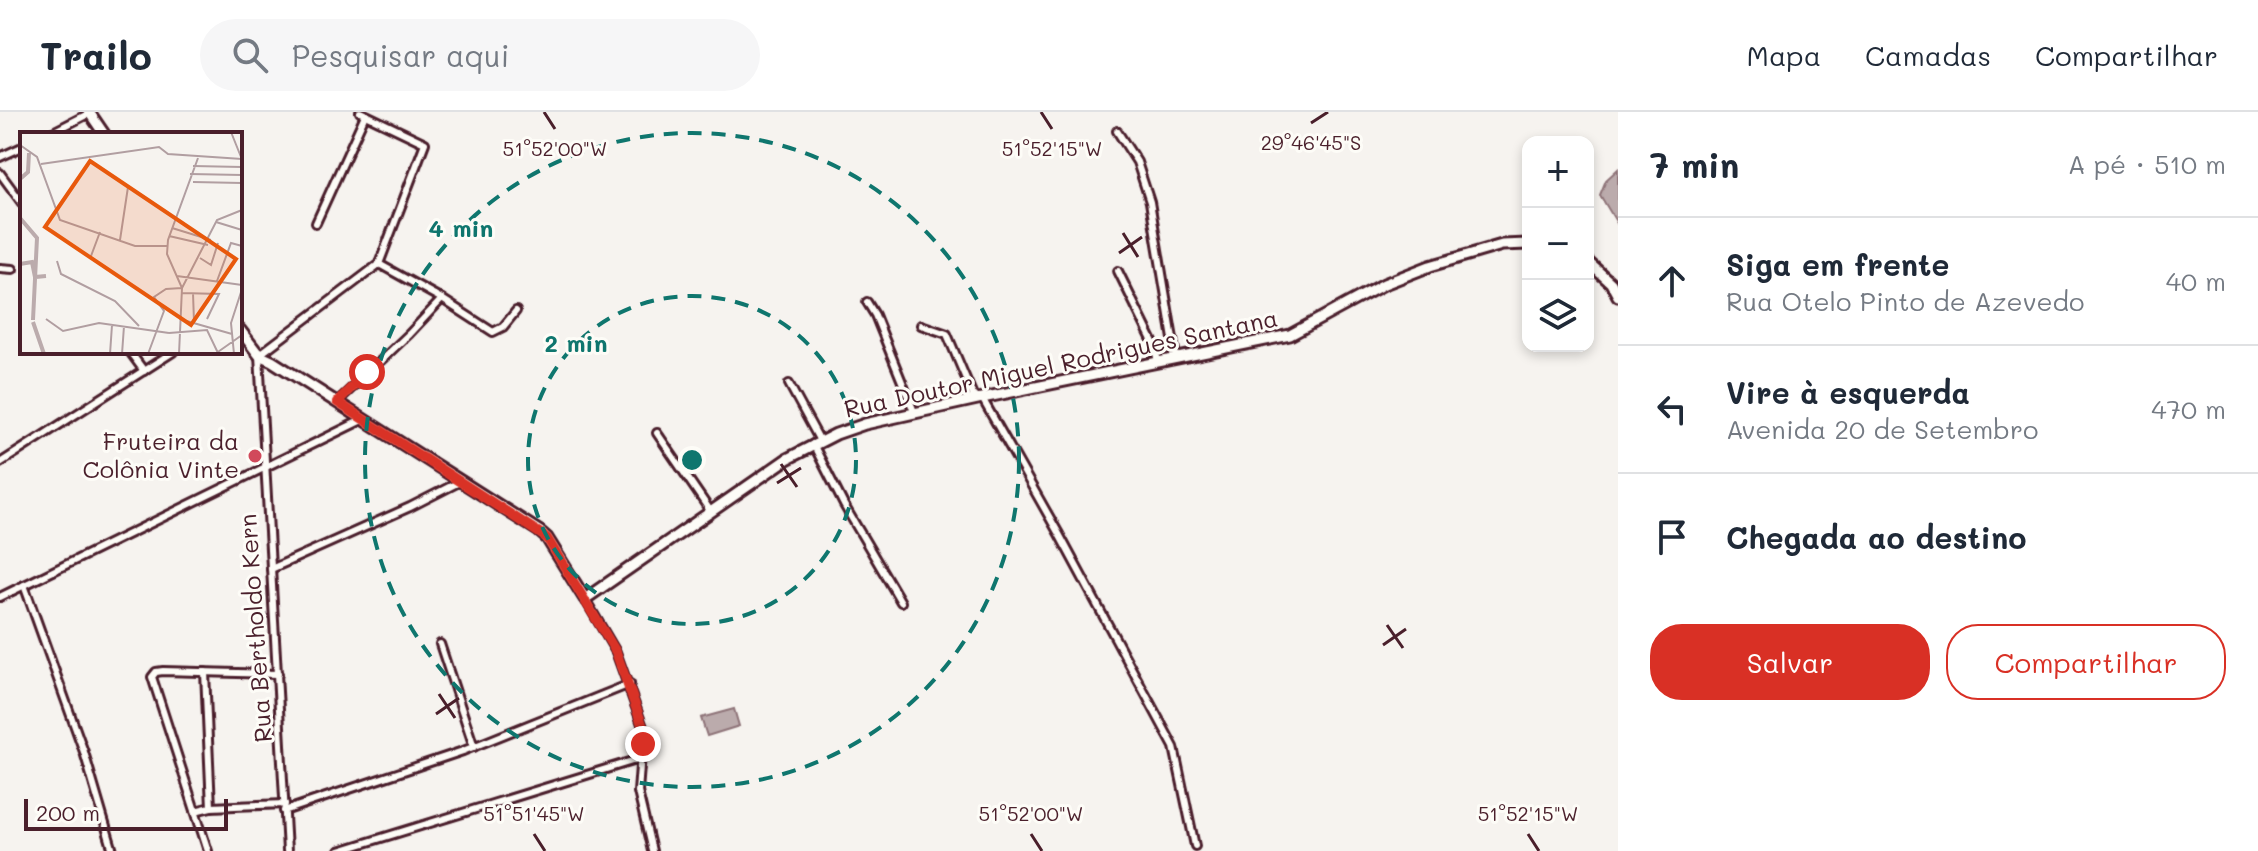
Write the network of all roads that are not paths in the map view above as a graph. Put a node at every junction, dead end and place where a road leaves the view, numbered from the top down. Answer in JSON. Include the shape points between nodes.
{"nodes":[{"id":1,"x":90,"y":113,"type":"edge"},
{"id":2,"x":363,"y":113,"type":"edge"},
{"id":3,"x":1117,"y":131,"type":"dead end"},
{"id":4,"x":53,"y":132,"type":"edge"},
{"id":5,"x":103,"y":132,"type":"edge"},
{"id":6,"x":20,"y":148,"type":"edge"},
{"id":7,"x":0,"y":157,"type":"edge"},
{"id":8,"x":0,"y":173,"type":"edge"},
{"id":9,"x":20,"y":200,"type":"edge"},
{"id":10,"x":316,"y":223,"type":"dead end"},
{"id":11,"x":1522,"y":244,"type":"edge"},
{"id":12,"x":379,"y":264,"type":"junction"},
{"id":13,"x":1594,"y":267,"type":"edge"},
{"id":14,"x":0,"y":268,"type":"edge"},
{"id":15,"x":13,"y":269,"type":"dead end"},
{"id":16,"x":1118,"y":271,"type":"dead end"},
{"id":17,"x":1618,"y":296,"type":"edge"},
{"id":18,"x":442,"y":299,"type":"junction"},
{"id":19,"x":867,"y":302,"type":"dead end"},
{"id":20,"x":516,"y":311,"type":"dead end"},
{"id":21,"x":921,"y":325,"type":"dead end"},
{"id":22,"x":242,"y":333,"type":"edge"},
{"id":23,"x":131,"y":354,"type":"edge"},
{"id":24,"x":170,"y":354,"type":"edge"},
{"id":25,"x":259,"y":355,"type":"junction"},
{"id":26,"x":1176,"y":357,"type":"junction"},
{"id":27,"x":1158,"y":361,"type":"junction"},
{"id":28,"x":144,"y":371,"type":"junction"},
{"id":29,"x":789,"y":384,"type":"dead end"},
{"id":30,"x":978,"y":399,"type":"junction"},
{"id":31,"x":337,"y":402,"type":"junction"},
{"id":32,"x":915,"y":414,"type":"junction"},
{"id":33,"x":364,"y":419,"type":"junction"},
{"id":34,"x":657,"y":433,"type":"dead end"},
{"id":35,"x":817,"y":442,"type":"junction"},
{"id":36,"x":0,"y":463,"type":"edge"},
{"id":37,"x":263,"y":468,"type":"junction"},
{"id":38,"x":461,"y":481,"type":"junction"},
{"id":39,"x":711,"y":512,"type":"junction"},
{"id":40,"x":271,"y":569,"type":"junction"},
{"id":41,"x":24,"y":585,"type":"junction"},
{"id":42,"x":0,"y":597,"type":"edge"},
{"id":43,"x":585,"y":599,"type":"junction"},
{"id":44,"x":901,"y":602,"type":"dead end"},
{"id":45,"x":440,"y":644,"type":"dead end"},
{"id":46,"x":205,"y":672,"type":"junction"},
{"id":47,"x":278,"y":674,"type":"junction"},
{"id":48,"x":630,"y":684,"type":"junction"},
{"id":49,"x":474,"y":747,"type":"junction"},
{"id":50,"x":642,"y":758,"type":"junction"},
{"id":51,"x":211,"y":807,"type":"junction"},
{"id":52,"x":285,"y":807,"type":"junction"},
{"id":53,"x":195,"y":811,"type":"junction"},
{"id":54,"x":1195,"y":846,"type":"dead end"},
{"id":55,"x":113,"y":851,"type":"edge"},
{"id":56,"x":208,"y":851,"type":"edge"},
{"id":57,"x":287,"y":851,"type":"edge"},
{"id":58,"x":339,"y":851,"type":"edge"},
{"id":59,"x":652,"y":851,"type":"edge"}],
"edges":[{"from":1,"to":4,"type":"street"},
{"from":1,"to":5,"type":"street"},
{"from":2,"to":10,"type":"street"},
{"from":2,"to":12,"type":"street","via":[[425,147]]},
{"from":3,"to":26,"type":"street","via":[[1137,162],[1150,202]]},
{"from":6,"to":7,"type":"street"},
{"from":8,"to":9,"type":"street"},
{"from":11,"to":26,"type":"street","name":"Rua Doutor Miguel Rodrigues Santana","via":[[1502,245],[1384,284],[1290,335]]},
{"from":12,"to":18,"type":"street"},
{"from":12,"to":25,"type":"street"},
{"from":13,"to":17,"type":"street"},
{"from":14,"to":15,"type":"street"},
{"from":16,"to":27,"type":"street"},
{"from":18,"to":20,"type":"street","via":[[493,332]]},
{"from":18,"to":31,"type":"street"},
{"from":19,"to":32,"type":"street"},
{"from":21,"to":30,"type":"street","via":[[947,334]]},
{"from":22,"to":25,"type":"street"},
{"from":23,"to":28,"type":"street"},
{"from":24,"to":28,"type":"street"},
{"from":25,"to":31,"type":"street"},
{"from":25,"to":37,"type":"street","name":"Rua Bertholdo Kern"},
{"from":26,"to":27,"type":"street","name":"Rua Doutor Miguel Rodrigues Santana"},
{"from":27,"to":30,"type":"street","name":"Rua Doutor Miguel Rodrigues Santana"},
{"from":28,"to":36,"type":"street"},
{"from":29,"to":35,"type":"street"},
{"from":30,"to":32,"type":"street","name":"Rua Doutor Miguel Rodrigues Santana"},
{"from":30,"to":54,"type":"street","via":[[1059,534],[1174,747]]},
{"from":31,"to":33,"type":"street"},
{"from":32,"to":35,"type":"street","name":"Rua Doutor Miguel Rodrigues Santana","via":[[865,424]]},
{"from":33,"to":37,"type":"street"},
{"from":33,"to":38,"type":"street"},
{"from":34,"to":39,"type":"street"},
{"from":35,"to":39,"type":"street","name":"Rua Doutor Miguel Rodrigues Santana"},
{"from":35,"to":44,"type":"street","via":[[844,505]]},
{"from":37,"to":40,"type":"street","name":"Rua Bertholdo Kern"},
{"from":37,"to":41,"type":"street"},
{"from":38,"to":40,"type":"street"},
{"from":38,"to":43,"type":"street","via":[[547,538]]},
{"from":39,"to":43,"type":"street","name":"Rua Doutor Miguel Rodrigues Santana"},
{"from":40,"to":47,"type":"street","name":"Rua Bertholdo Kern"},
{"from":41,"to":42,"type":"street"},
{"from":41,"to":55,"type":"street"},
{"from":43,"to":48,"type":"street"},
{"from":45,"to":49,"type":"street"},
{"from":46,"to":47,"type":"street"},
{"from":46,"to":51,"type":"street"},
{"from":46,"to":53,"type":"street","via":[[163,671],[152,677]]},
{"from":47,"to":52,"type":"street","name":"Rua Bertholdo Kern"},
{"from":48,"to":49,"type":"street"},
{"from":48,"to":50,"type":"street","via":[[643,727]]},
{"from":49,"to":52,"type":"street","via":[[349,791]]},
{"from":50,"to":58,"type":"street"},
{"from":50,"to":59,"type":"street","via":[[638,792]]},
{"from":51,"to":52,"type":"street"},
{"from":51,"to":53,"type":"street"},
{"from":52,"to":57,"type":"street","name":"Rua Bertholdo Kern"},
{"from":53,"to":56,"type":"street"}]}
